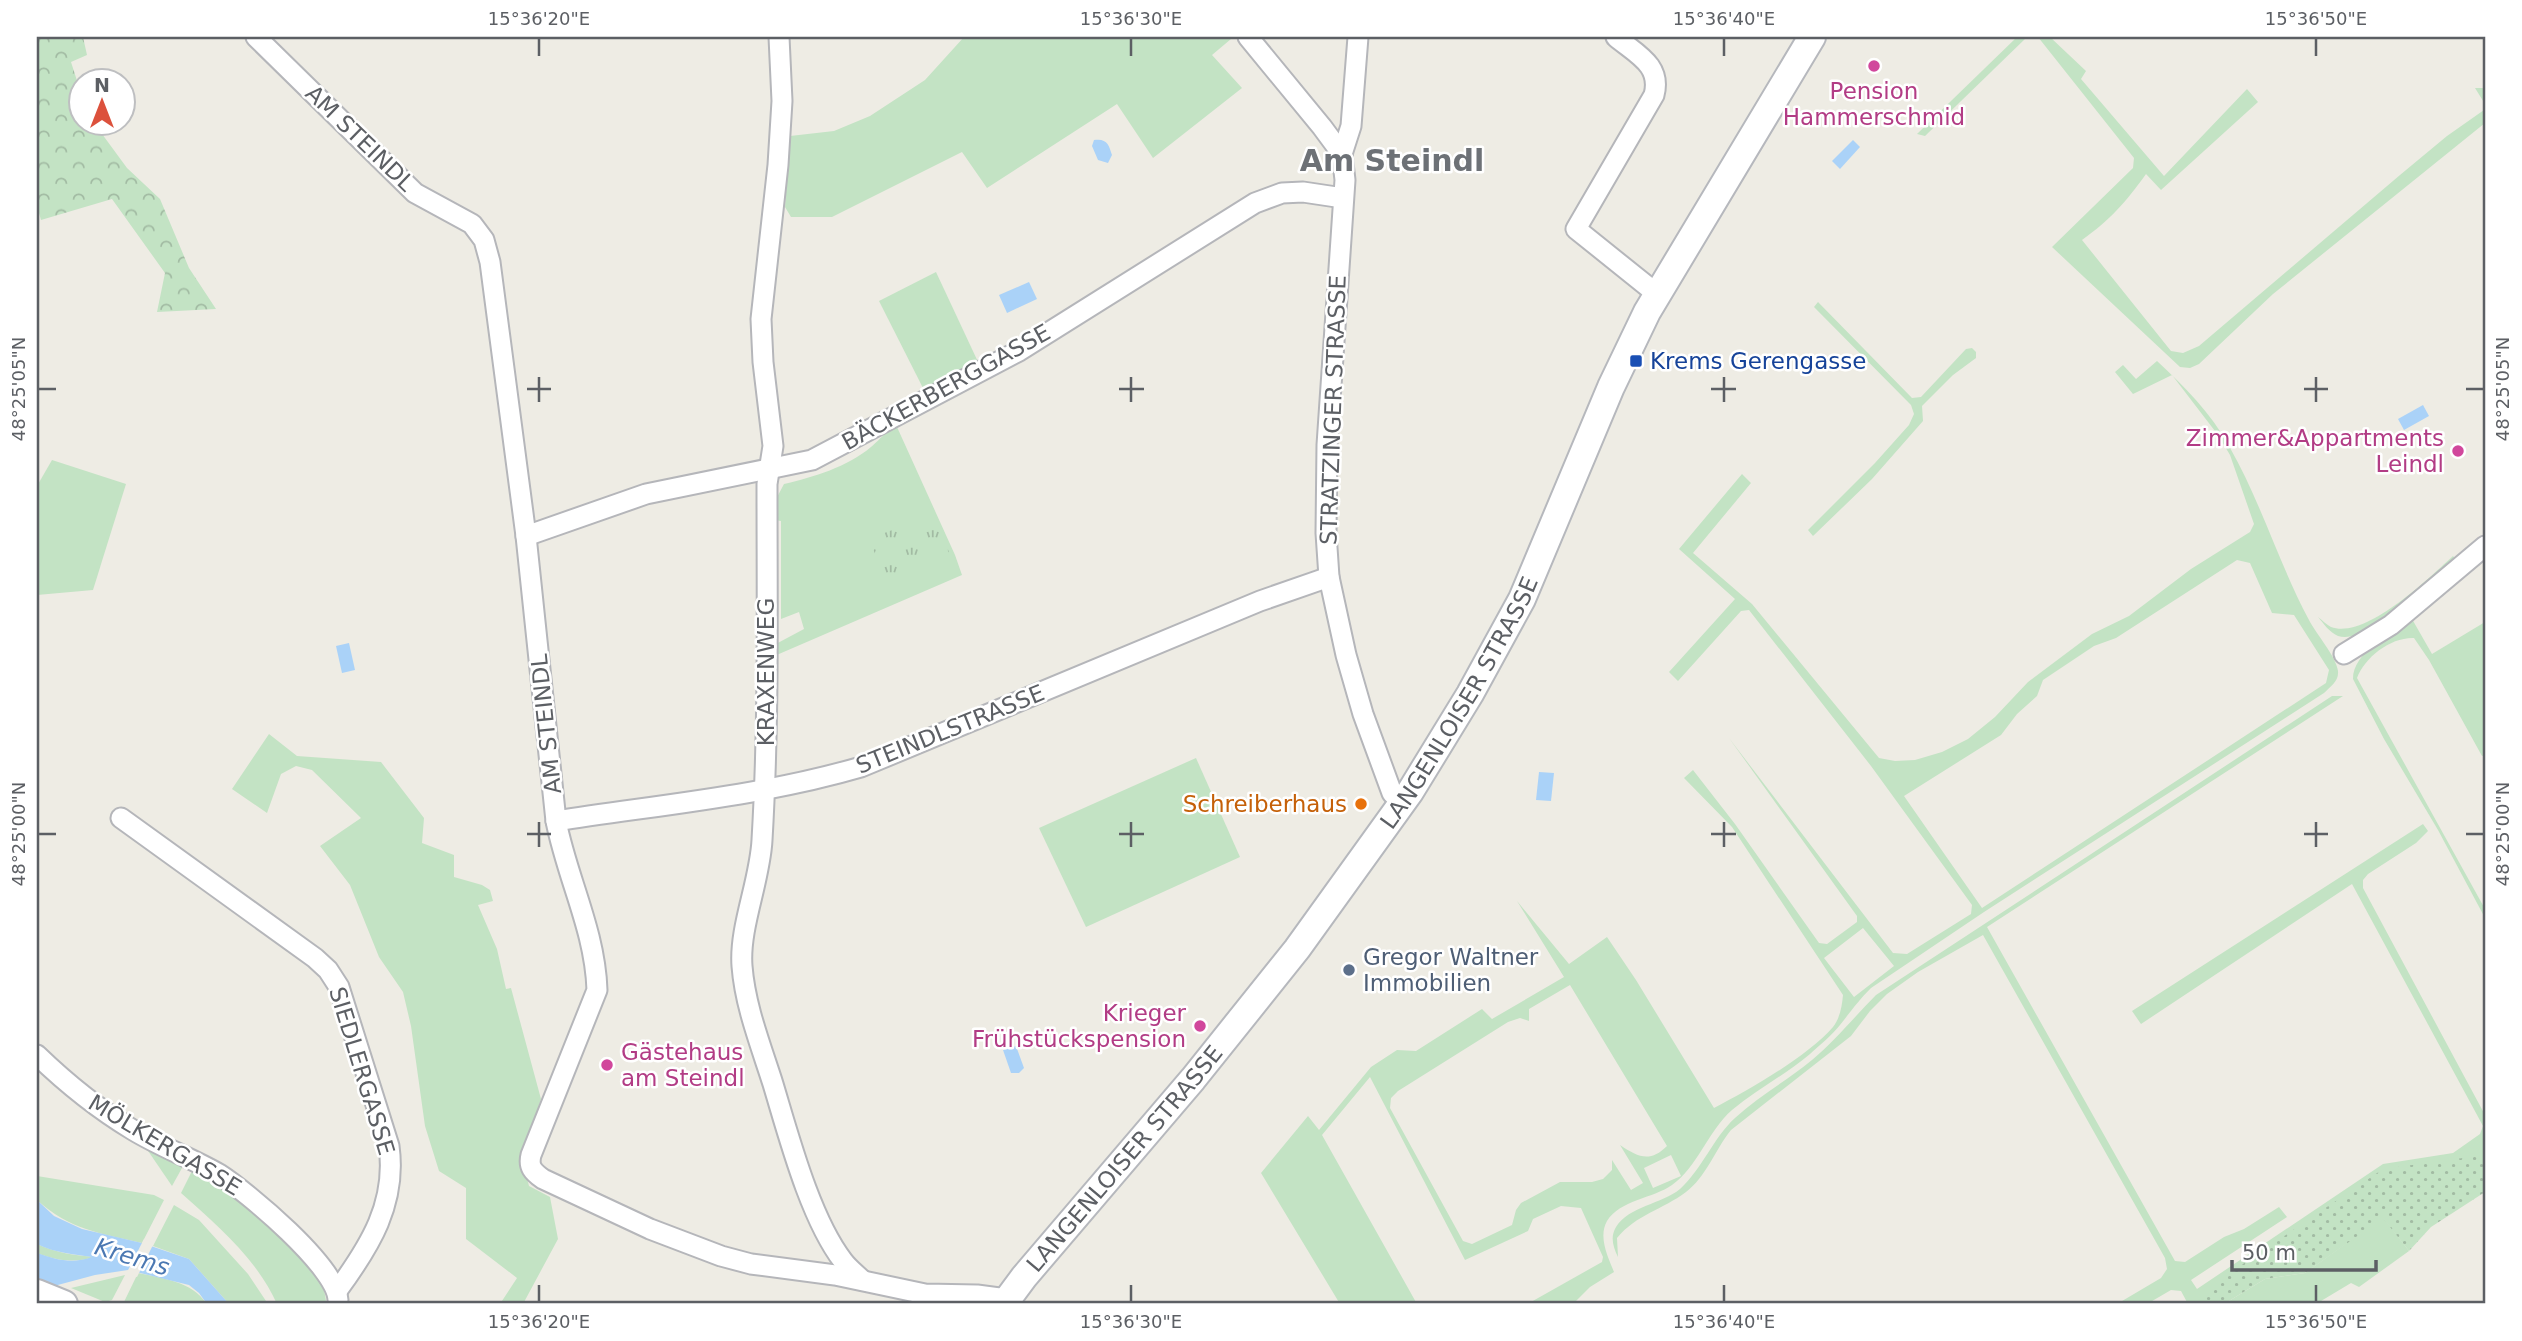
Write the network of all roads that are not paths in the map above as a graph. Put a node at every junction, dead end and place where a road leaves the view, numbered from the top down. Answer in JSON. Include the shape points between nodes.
{"nodes":[{"id":1,"x":256,"y":37,"type":"edge"},
{"id":2,"x":779,"y":37,"type":"edge"},
{"id":3,"x":1248,"y":37,"type":"edge"},
{"id":4,"x":1358,"y":37,"type":"edge"},
{"id":5,"x":1616,"y":37,"type":"edge"},
{"id":6,"x":1812,"y":37,"type":"edge"},
{"id":7,"x":1342,"y":154,"type":"junction"},
{"id":8,"x":1343,"y":198,"type":"junction"},
{"id":9,"x":1657,"y":294,"type":"junction"},
{"id":10,"x":770,"y":471,"type":"junction"},
{"id":11,"x":526,"y":536,"type":"junction"},
{"id":12,"x":2485,"y":546,"type":"edge"},
{"id":13,"x":1329,"y":577,"type":"junction"},
{"id":14,"x":2344,"y":654,"type":"dead end"},
{"id":15,"x":765,"y":790,"type":"junction"},
{"id":16,"x":1402,"y":803,"type":"junction"},
{"id":17,"x":121,"y":818,"type":"dead end"},
{"id":18,"x":556,"y":821,"type":"junction"},
{"id":19,"x":37,"y":1055,"type":"edge"},
{"id":20,"x":863,"y":1280,"type":"junction"},
{"id":21,"x":37,"y":1293,"type":"edge"},
{"id":22,"x":337,"y":1298,"type":"edge"},
{"id":23,"x":1000,"y":1302,"type":"edge"},
{"id":24,"x":64,"y":1304,"type":"edge"}],
"edges":[{"from":1,"to":11,"type":"street","name":"AM STEINDL","via":[[415,193],[461,216],[484,240],[495,289]]},
{"from":2,"to":10,"type":"street","name":"KRAXENWEG","via":[[778,165],[761,319],[773,446]]},
{"from":3,"to":7,"type":"street"},
{"from":4,"to":7,"type":"street","via":[[1351,126]]},
{"from":5,"to":9,"type":"street","via":[[1651,66],[1658,81],[1576,229]]},
{"from":6,"to":9,"type":"street","name":"LANGENLOISER STRASSE"},
{"from":7,"to":8,"type":"street","name":"STRATZINGER STRASSE"},
{"from":8,"to":10,"type":"street","name":"BÄCKERBERGGASSE","via":[[1282,193],[1255,204],[1019,351],[812,460]]},
{"from":8,"to":13,"type":"street","name":"STRATZINGER STRASSE","via":[[1327,445]]},
{"from":9,"to":16,"type":"street","name":"LANGENLOISER STRASSE","via":[[1611,387],[1522,599]]},
{"from":10,"to":11,"type":"street","name":"BÄCKERBERGGASSE","via":[[646,494]]},
{"from":10,"to":15,"type":"street","name":"KRAXENWEG"},
{"from":11,"to":18,"type":"street","name":"AM STEINDL"},
{"from":12,"to":14,"type":"street","via":[[2391,625]]},
{"from":13,"to":15,"type":"street","name":"STEINDLSTRASSE","via":[[1260,601],[861,767]]},
{"from":13,"to":16,"type":"street","name":"STRATZINGER STRASSE","via":[[1363,714],[1392,793]]},
{"from":15,"to":18,"type":"street","name":"STEINDLSTRASSE"},
{"from":15,"to":20,"type":"street","name":"KRAXENWEG","via":[[762,845],[744,935],[744,985],[803,1178],[836,1251]]},
{"from":16,"to":23,"type":"street","name":"LANGENLOISER STRASSE","via":[[1297,949],[1193,1079]]},
{"from":17,"to":22,"type":"street","name":"SIEDLERGASSE","via":[[315,958],[339,987],[390,1146],[393,1169],[387,1202]]},
{"from":18,"to":20,"type":"street","name":"AM STEINDL","via":[[589,929],[597,990],[531,1154],[533,1172],[650,1229],[721,1256]]},
{"from":19,"to":22,"type":"street","name":"MÖLKERGASSE","via":[[135,1131],[220,1175],[253,1199],[328,1274]]},
{"from":20,"to":23,"type":"street","name":"AM STEINDL","via":[[925,1294],[977,1294]]},
{"from":21,"to":24,"type":"street"}]}
